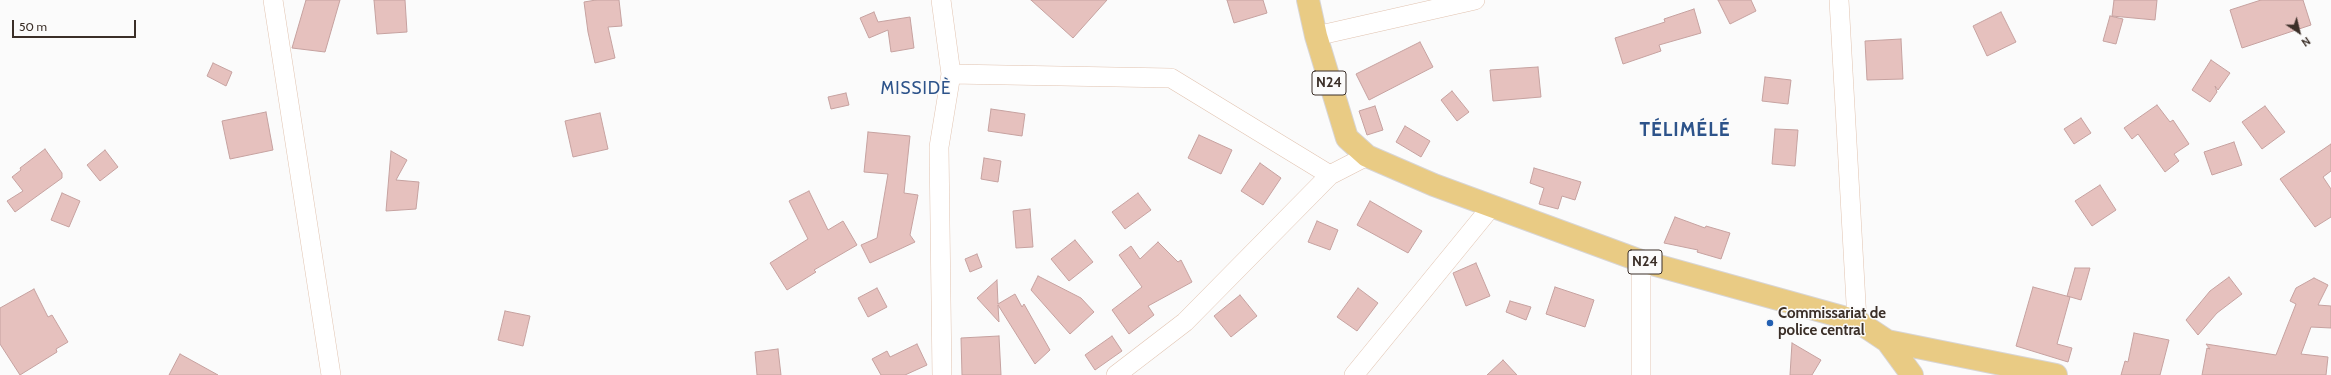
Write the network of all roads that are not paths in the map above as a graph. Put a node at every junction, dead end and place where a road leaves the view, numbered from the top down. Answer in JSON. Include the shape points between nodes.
{"nodes":[{"id":1,"x":273,"y":0,"type":"edge"},
{"id":2,"x":941,"y":0,"type":"edge"},
{"id":3,"x":1308,"y":0,"type":"edge"},
{"id":4,"x":1475,"y":0,"type":"edge"},
{"id":5,"x":1839,"y":0,"type":"edge"},
{"id":6,"x":1316,"y":36,"type":"junction"},
{"id":7,"x":951,"y":74,"type":"junction"},
{"id":8,"x":1367,"y":156,"type":"junction"},
{"id":9,"x":1330,"y":175,"type":"junction"},
{"id":10,"x":1492,"y":206,"type":"junction"},
{"id":11,"x":1641,"y":261,"type":"junction"},
{"id":12,"x":1857,"y":321,"type":"junction"},
{"id":13,"x":1887,"y":341,"type":"junction"},
{"id":14,"x":331,"y":375,"type":"edge"},
{"id":15,"x":942,"y":375,"type":"edge"},
{"id":16,"x":1116,"y":375,"type":"edge"},
{"id":17,"x":1354,"y":375,"type":"edge"},
{"id":18,"x":1641,"y":375,"type":"edge"},
{"id":19,"x":1912,"y":375,"type":"edge"},
{"id":20,"x":2056,"y":375,"type":"edge"}],
"edges":[{"from":1,"to":14,"type":"street"},
{"from":2,"to":7,"type":"street"},
{"from":3,"to":6,"type":"main road","number":"N24"},
{"from":4,"to":6,"type":"street"},
{"from":5,"to":12,"type":"street"},
{"from":6,"to":8,"type":"main road","number":"N24","via":[[1347,138]]},
{"from":7,"to":9,"type":"street","via":[[1171,78]]},
{"from":7,"to":15,"type":"street","via":[[939,147]]},
{"from":8,"to":9,"type":"street"},
{"from":8,"to":10,"type":"main road","number":"N24","via":[[1434,186]]},
{"from":9,"to":16,"type":"street","via":[[1185,322]]},
{"from":10,"to":11,"type":"main road","number":"N24"},
{"from":10,"to":17,"type":"street"},
{"from":11,"to":12,"type":"main road","number":"N24"},
{"from":11,"to":18,"type":"street"},
{"from":12,"to":13,"type":"main road","number":"N24"},
{"from":13,"to":19,"type":"main road","number":"N24"},
{"from":13,"to":20,"type":"main road"}]}
